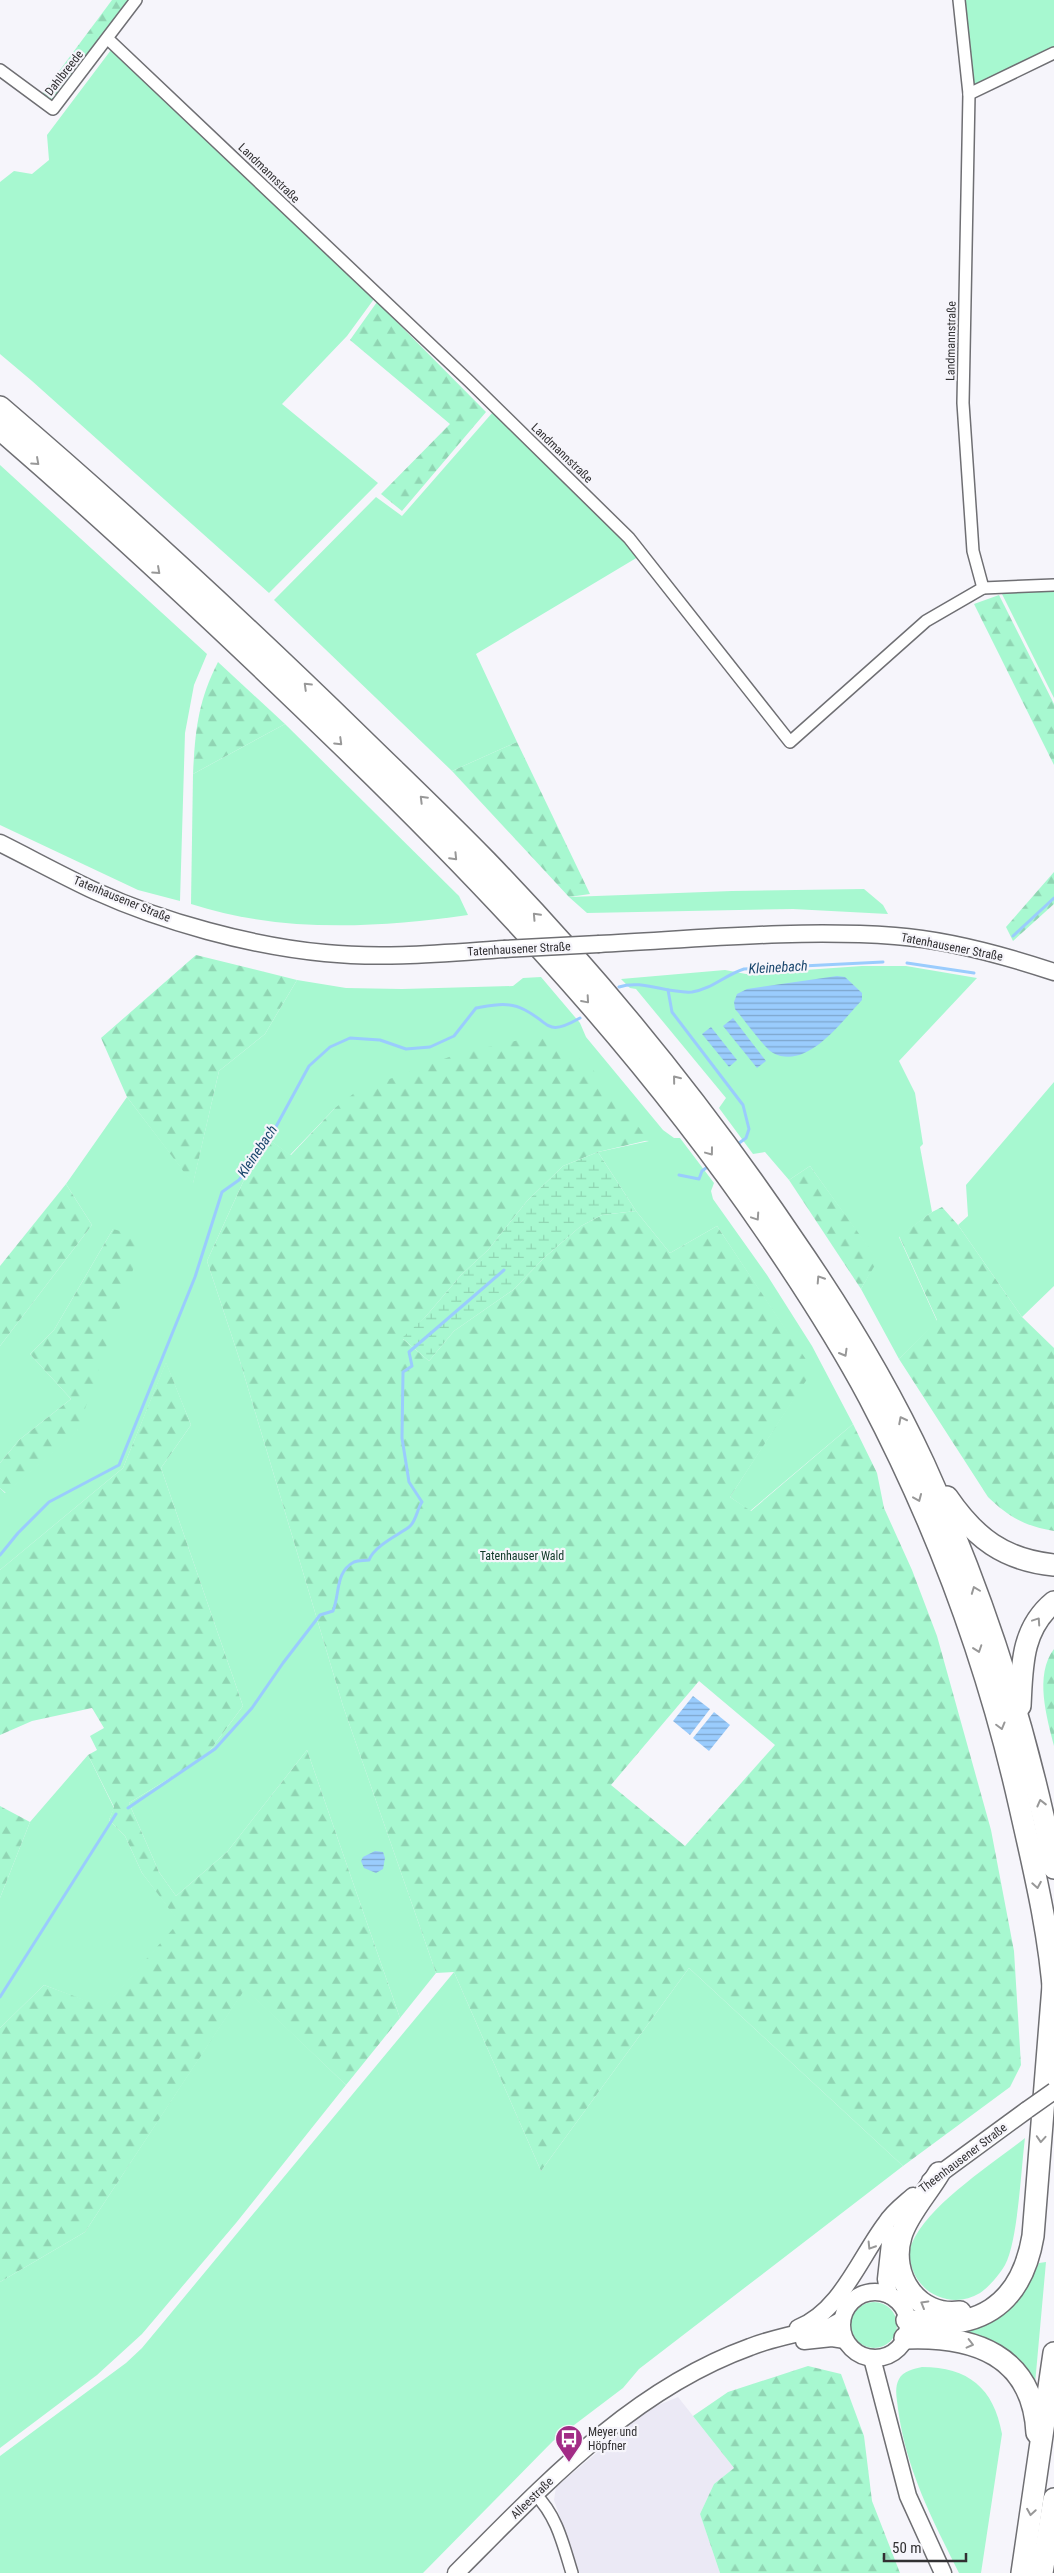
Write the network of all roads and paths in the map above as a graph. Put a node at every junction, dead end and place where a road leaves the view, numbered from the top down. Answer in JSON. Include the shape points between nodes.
{"nodes":[{"id":1,"x":136,"y":0,"type":"edge"},
{"id":2,"x":960,"y":0,"type":"edge"},
{"id":3,"x":108,"y":38,"type":"junction"},
{"id":4,"x":1054,"y":53,"type":"edge"},
{"id":5,"x":0,"y":70,"type":"edge"},
{"id":6,"x":969,"y":94,"type":"junction"},
{"id":7,"x":0,"y":407,"type":"edge"},
{"id":8,"x":0,"y":430,"type":"edge"},
{"id":9,"x":1054,"y":585,"type":"edge"},
{"id":10,"x":983,"y":588,"type":"junction"},
{"id":11,"x":0,"y":843,"type":"edge"},
{"id":12,"x":1054,"y":972,"type":"edge"},
{"id":13,"x":699,"y":1122,"type":"junction"},
{"id":14,"x":736,"y":1171,"type":"junction"},
{"id":15,"x":924,"y":1463,"type":"junction"},
{"id":16,"x":1054,"y":1565,"type":"edge"},
{"id":17,"x":1054,"y":1602,"type":"edge"},
{"id":18,"x":1020,"y":1719,"type":"junction"},
{"id":19,"x":1054,"y":1868,"type":"edge"},
{"id":20,"x":1054,"y":1992,"type":"edge"},
{"id":21,"x":1054,"y":2091,"type":"edge"},
{"id":22,"x":939,"y":2173,"type":"junction"},
{"id":23,"x":913,"y":2196,"type":"junction"},
{"id":24,"x":890,"y":2240,"type":"junction"},
{"id":25,"x":1016,"y":2284,"type":"junction"},
{"id":26,"x":870,"y":2292,"type":"junction"},
{"id":27,"x":889,"y":2295,"type":"junction"},
{"id":28,"x":842,"y":2320,"type":"junction"},
{"id":29,"x":906,"y":2329,"type":"junction"},
{"id":30,"x":845,"y":2340,"type":"junction"},
{"id":31,"x":750,"y":2347,"type":"junction"},
{"id":32,"x":1054,"y":2353,"type":"edge"},
{"id":33,"x":880,"y":2356,"type":"junction"},
{"id":34,"x":712,"y":2364,"type":"junction"},
{"id":35,"x":1039,"y":2464,"type":"junction"},
{"id":36,"x":535,"y":2494,"type":"junction"},
{"id":37,"x":1054,"y":2499,"type":"edge"},
{"id":38,"x":456,"y":2573,"type":"edge"},
{"id":39,"x":572,"y":2573,"type":"edge"},
{"id":40,"x":944,"y":2573,"type":"edge"},
{"id":41,"x":1022,"y":2573,"type":"edge"},
{"id":42,"x":1042,"y":2573,"type":"edge"}],
"edges":[{"from":1,"to":3,"type":"street","name":"Dahlbreede"},
{"from":2,"to":6,"type":"street","name":"Landmannstraße"},
{"from":3,"to":5,"type":"street","name":"Dahlbreede","via":[[53,109]]},
{"from":3,"to":10,"type":"street","name":"Landmannstraße","via":[[629,538],[790,742],[926,621]]},
{"from":4,"to":6,"type":"street"},
{"from":6,"to":10,"type":"street","name":"Landmannstraße","via":[[963,402],[973,551]]},
{"from":13,"to":7,"type":"highway","one_way":true,"via":[[579,962],[486,861],[228,611]]},
{"from":8,"to":13,"type":"highway","one_way":true,"via":[[217,626],[392,794],[554,963],[630,1051]]},
{"from":9,"to":10,"type":"street","name":"Landmannstraße"},
{"from":11,"to":12,"type":"street","name":"Tatenhausener Straße","bridge":true,"via":[[96,891],[180,922],[260,944],[326,954],[404,956],[816,933],[897,936],[972,949]]},
{"from":13,"to":14,"type":"highway"},
{"from":15,"to":14,"type":"highway","one_way":true,"via":[[854,1332]]},
{"from":14,"to":20,"type":"highway","one_way":true,"via":[[868,1394],[909,1477],[950,1574],[988,1679],[1011,1764],[1032,1860]]},
{"from":15,"to":16,"type":"highway","via":[[968,1526],[988,1544],[1014,1557]]},
{"from":18,"to":15,"type":"highway","one_way":true,"via":[[998,1650]]},
{"from":18,"to":17,"type":"highway","one_way":true,"via":[[1027,1638],[1037,1618]]},
{"from":19,"to":18,"type":"highway","one_way":true},
{"from":20,"to":25,"type":"highway","one_way":true,"via":[[1034,2236],[1025,2268]]},
{"from":21,"to":22,"type":"street","name":"Theenhausener Straße","bridge":true},
{"from":22,"to":23,"type":"street","name":"Theenhausener Straße"},
{"from":25,"to":22,"type":"highway","one_way":true,"via":[[975,2310],[950,2313],[925,2307],[907,2289],[896,2257],[901,2235]]},
{"from":23,"to":24,"type":"street","name":"Theenhausener Straße","via":[[893,2228]]},
{"from":23,"to":31,"type":"street","one_way":true,"via":[[885,2223],[839,2293],[820,2314],[802,2327]]},
{"from":24,"to":26,"type":"street","name":"Theenhausener Straße"},
{"from":24,"to":27,"type":"street","name":"Theenhausener Straße","via":[[886,2279]]},
{"from":25,"to":29,"type":"highway","via":[[1004,2302],[977,2318]]},
{"from":26,"to":27,"type":"street"},
{"from":26,"to":28,"type":"street","via":[[852,2301]]},
{"from":27,"to":29,"type":"street","via":[[898,2302]]},
{"from":28,"to":30,"type":"street"},
{"from":28,"to":31,"type":"street","name":"Alleestraße","via":[[831,2326]]},
{"from":29,"to":33,"type":"street","via":[[898,2348]]},
{"from":29,"to":35,"type":"highway","one_way":true,"via":[[923,2337],[966,2343],[991,2351],[1005,2360],[1025,2385],[1031,2400],[1037,2427]]},
{"from":30,"to":33,"type":"street","via":[[861,2355]]},
{"from":30,"to":34,"type":"street","name":"Alleestraße","via":[[832,2338],[794,2342]]},
{"from":31,"to":34,"type":"street","name":"Alleestraße"},
{"from":32,"to":35,"type":"highway"},
{"from":33,"to":40,"type":"street","via":[[886,2369],[890,2434],[908,2496]]},
{"from":34,"to":36,"type":"street","name":"Alleestraße","via":[[644,2402]]},
{"from":35,"to":41,"type":"highway","one_way":true},
{"from":36,"to":38,"type":"street","name":"Alleestraße"},
{"from":36,"to":39,"type":"street","via":[[554,2518]]},
{"from":37,"to":42,"type":"highway"}]}
